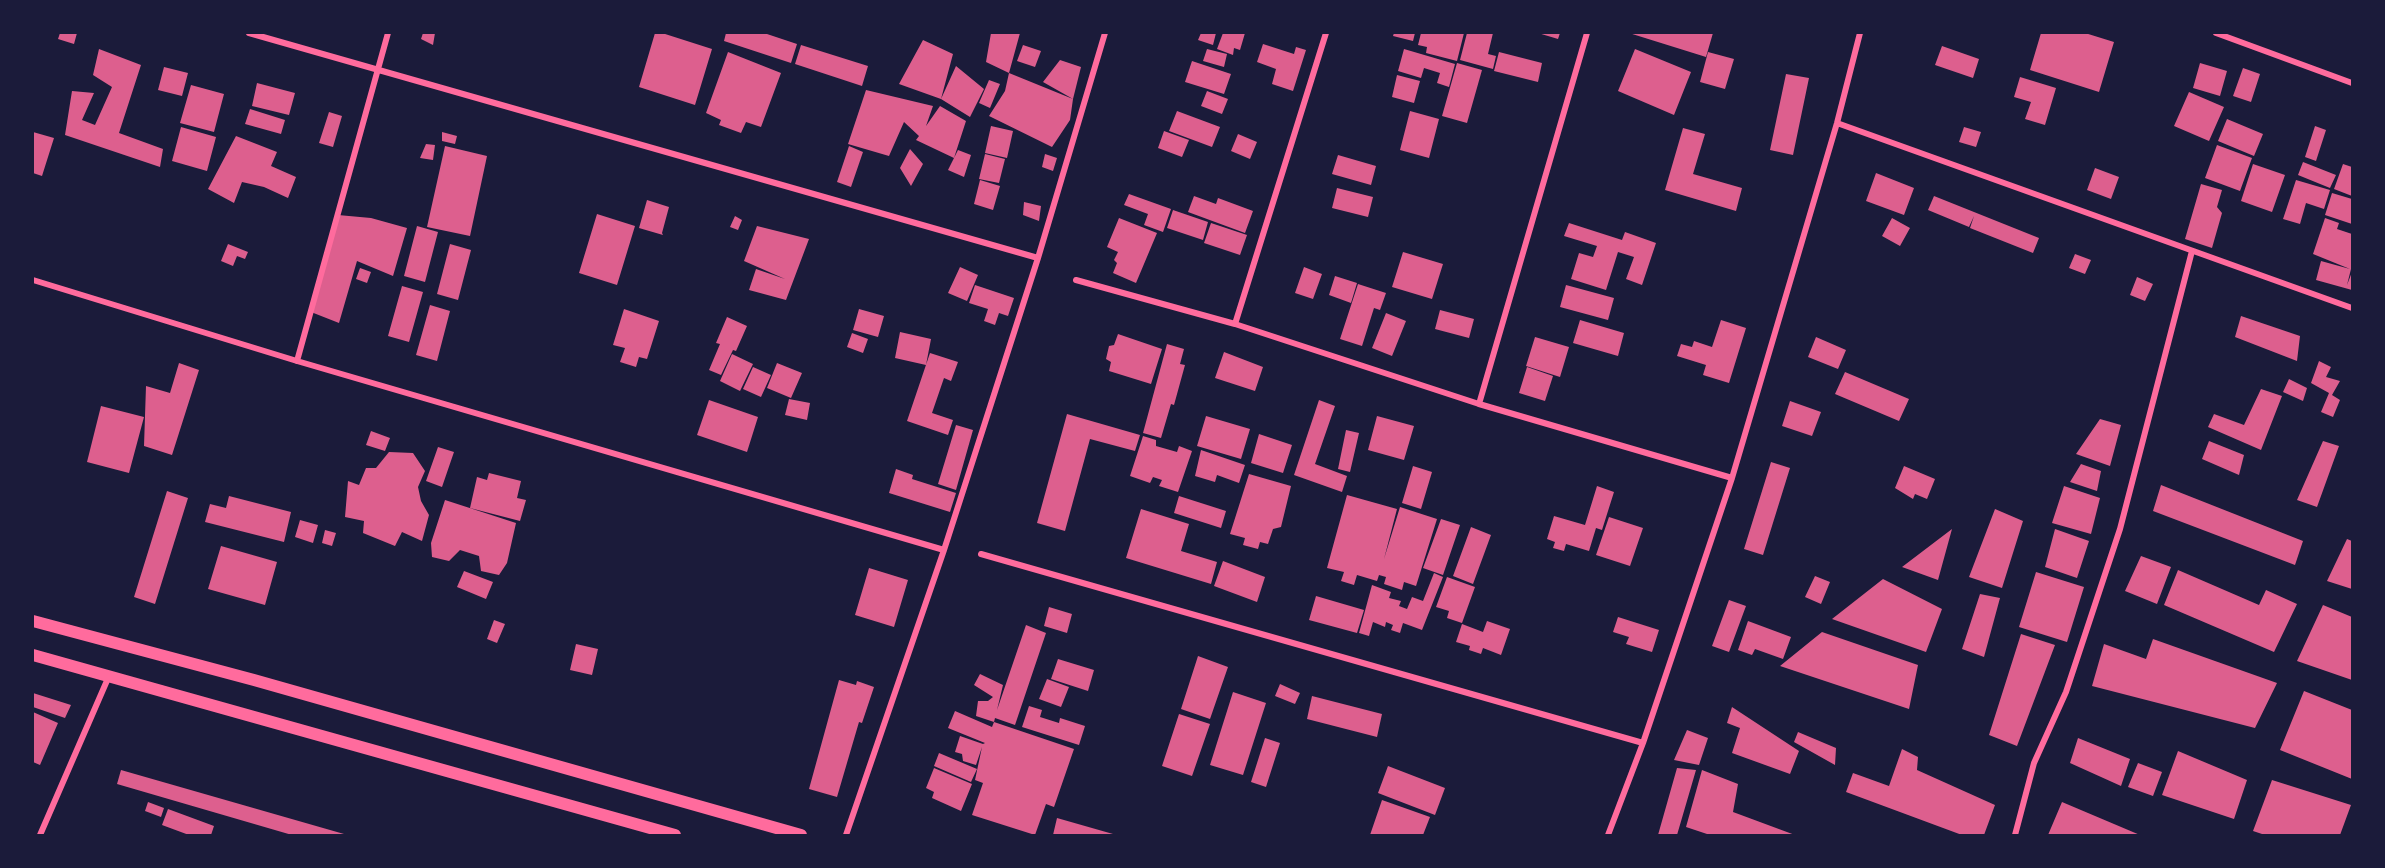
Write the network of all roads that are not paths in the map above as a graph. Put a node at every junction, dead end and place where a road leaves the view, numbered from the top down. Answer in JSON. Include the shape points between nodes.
{"nodes":[{"id":1,"x":249,"y":33,"type":"edge"},
{"id":2,"x":388,"y":33,"type":"edge"},
{"id":3,"x":1326,"y":33,"type":"edge"},
{"id":4,"x":1587,"y":33,"type":"edge"},
{"id":5,"x":1860,"y":33,"type":"edge"},
{"id":6,"x":2216,"y":33,"type":"edge"},
{"id":7,"x":1103,"y":34,"type":"edge"},
{"id":8,"x":379,"y":69,"type":"junction"},
{"id":9,"x":2352,"y":83,"type":"edge"},
{"id":10,"x":1837,"y":123,"type":"junction"},
{"id":11,"x":2192,"y":250,"type":"junction"},
{"id":12,"x":1038,"y":258,"type":"junction"},
{"id":13,"x":33,"y":280,"type":"edge"},
{"id":14,"x":1076,"y":280,"type":"dead end"},
{"id":15,"x":2352,"y":308,"type":"edge"},
{"id":16,"x":1235,"y":324,"type":"junction"},
{"id":17,"x":297,"y":361,"type":"junction"},
{"id":18,"x":1479,"y":404,"type":"junction"},
{"id":19,"x":1732,"y":478,"type":"junction"},
{"id":20,"x":944,"y":550,"type":"junction"},
{"id":21,"x":981,"y":554,"type":"dead end"},
{"id":22,"x":33,"y":621,"type":"edge"},
{"id":23,"x":33,"y":655,"type":"edge"},
{"id":24,"x":110,"y":676,"type":"junction"},
{"id":25,"x":1643,"y":743,"type":"junction"},
{"id":26,"x":40,"y":835,"type":"edge"},
{"id":27,"x":675,"y":835,"type":"edge"},
{"id":28,"x":801,"y":835,"type":"edge"},
{"id":29,"x":846,"y":835,"type":"edge"},
{"id":30,"x":1608,"y":835,"type":"edge"},
{"id":31,"x":2015,"y":835,"type":"edge"}],
"edges":[{"from":1,"to":8,"type":"street"},
{"from":2,"to":8,"type":"street"},
{"from":3,"to":16,"type":"street"},
{"from":4,"to":18,"type":"street"},
{"from":5,"to":10,"type":"street"},
{"from":6,"to":9,"type":"street"},
{"from":7,"to":12,"type":"street"},
{"from":8,"to":12,"type":"street"},
{"from":8,"to":17,"type":"street"},
{"from":10,"to":11,"type":"street"},
{"from":10,"to":19,"type":"street"},
{"from":11,"to":15,"type":"street"},
{"from":11,"to":31,"type":"street","via":[[2120,529],[2066,692],[2034,763]]},
{"from":12,"to":20,"type":"street"},
{"from":13,"to":17,"type":"street"},
{"from":14,"to":16,"type":"street"},
{"from":16,"to":18,"type":"street"},
{"from":17,"to":20,"type":"street"},
{"from":18,"to":19,"type":"street"},
{"from":19,"to":25,"type":"street"},
{"from":20,"to":29,"type":"street"},
{"from":21,"to":25,"type":"street"},
{"from":22,"to":28,"type":"main road"},
{"from":23,"to":24,"type":"main road"},
{"from":24,"to":26,"type":"street"},
{"from":24,"to":27,"type":"main road"},
{"from":25,"to":30,"type":"street"}]}
